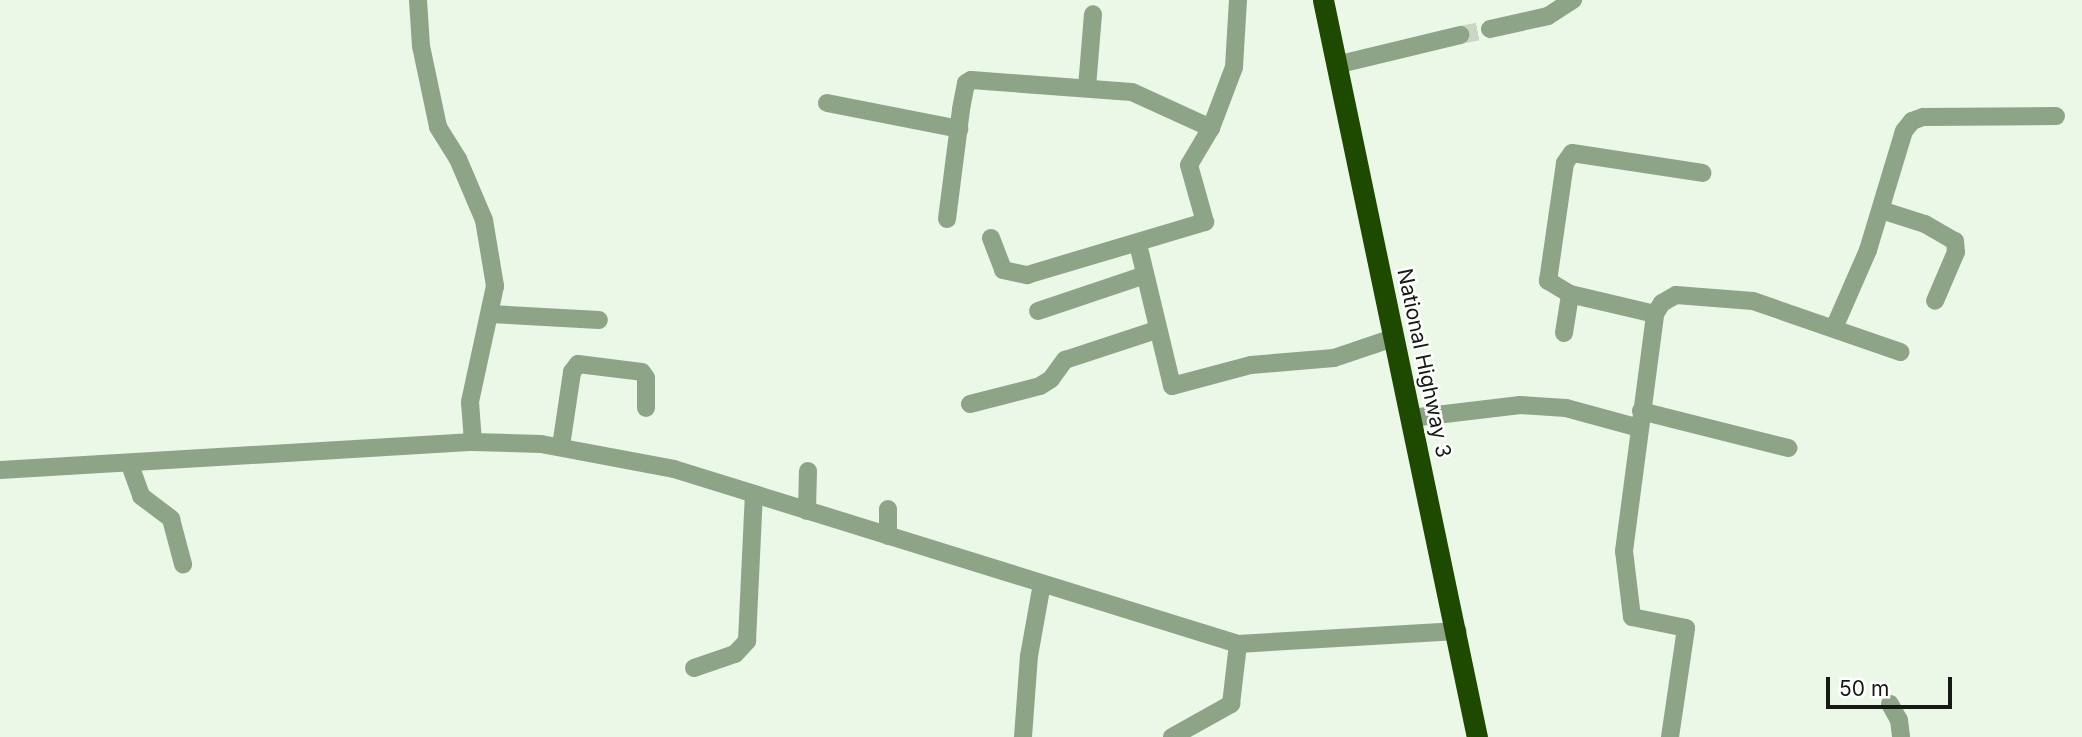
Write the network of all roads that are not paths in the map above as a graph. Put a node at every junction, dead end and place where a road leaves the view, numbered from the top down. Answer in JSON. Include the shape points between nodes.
{"nodes":[{"id":1,"x":418,"y":0,"type":"edge"},
{"id":2,"x":1238,"y":0,"type":"edge"},
{"id":3,"x":1323,"y":0,"type":"edge"},
{"id":4,"x":1573,"y":0,"type":"edge"},
{"id":5,"x":1093,"y":14,"type":"dead end"},
{"id":6,"x":1490,"y":29,"type":"tunnel mouth"},
{"id":7,"x":1460,"y":35,"type":"tunnel mouth"},
{"id":8,"x":1336,"y":65,"type":"junction"},
{"id":9,"x":1087,"y":87,"type":"junction"},
{"id":10,"x":827,"y":103,"type":"dead end"},
{"id":11,"x":2056,"y":116,"type":"dead end"},
{"id":12,"x":1211,"y":128,"type":"junction"},
{"id":13,"x":959,"y":130,"type":"junction"},
{"id":14,"x":1703,"y":173,"type":"dead end"},
{"id":15,"x":1881,"y":210,"type":"junction"},
{"id":16,"x":947,"y":219,"type":"dead end"},
{"id":17,"x":991,"y":238,"type":"dead end"},
{"id":18,"x":1139,"y":244,"type":"junction"},
{"id":19,"x":1145,"y":275,"type":"junction"},
{"id":20,"x":1570,"y":294,"type":"junction"},
{"id":21,"x":1935,"y":301,"type":"dead end"},
{"id":22,"x":1038,"y":312,"type":"dead end"},
{"id":23,"x":491,"y":314,"type":"junction"},
{"id":24,"x":1654,"y":314,"type":"junction"},
{"id":25,"x":599,"y":320,"type":"dead end"},
{"id":26,"x":1834,"y":328,"type":"junction"},
{"id":27,"x":1156,"y":330,"type":"junction"},
{"id":28,"x":1564,"y":333,"type":"dead end"},
{"id":29,"x":1393,"y":338,"type":"junction"},
{"id":30,"x":1900,"y":352,"type":"dead end"},
{"id":31,"x":970,"y":404,"type":"dead end"},
{"id":32,"x":646,"y":408,"type":"dead end"},
{"id":33,"x":1411,"y":418,"type":"junction"},
{"id":34,"x":1640,"y":420,"type":"junction"},
{"id":35,"x":472,"y":442,"type":"junction"},
{"id":36,"x":561,"y":446,"type":"junction"},
{"id":37,"x":1788,"y":448,"type":"dead end"},
{"id":38,"x":130,"y":465,"type":"junction"},
{"id":39,"x":0,"y":470,"type":"edge"},
{"id":40,"x":808,"y":471,"type":"dead end"},
{"id":41,"x":754,"y":494,"type":"junction"},
{"id":42,"x":888,"y":509,"type":"dead end"},
{"id":43,"x":807,"y":510,"type":"junction"},
{"id":44,"x":888,"y":536,"type":"junction"},
{"id":45,"x":183,"y":564,"type":"dead end"},
{"id":46,"x":1042,"y":584,"type":"junction"},
{"id":47,"x":1458,"y":631,"type":"junction"},
{"id":48,"x":1238,"y":644,"type":"junction"},
{"id":49,"x":694,"y":668,"type":"dead end"},
{"id":50,"x":1890,"y":704,"type":"dead end"},
{"id":51,"x":1023,"y":737,"type":"edge"},
{"id":52,"x":1172,"y":737,"type":"edge"},
{"id":53,"x":1477,"y":737,"type":"edge"},
{"id":54,"x":1670,"y":737,"type":"edge"},
{"id":55,"x":1902,"y":737,"type":"edge"}],
"edges":[{"from":1,"to":23,"type":"street","via":[[421,46],[438,127],[458,159],[484,220],[495,286]]},
{"from":2,"to":12,"type":"street","via":[[1234,67]]},
{"from":3,"to":8,"type":"highway","name":"National Highway 3"},
{"from":4,"to":6,"type":"street","via":[[1548,16]]},
{"from":5,"to":9,"type":"street"},
{"from":7,"to":8,"type":"street"},
{"from":8,"to":29,"type":"highway","name":"National Highway 3"},
{"from":9,"to":12,"type":"street","via":[[1132,92]]},
{"from":9,"to":13,"type":"street","via":[[971,80],[966,83]]},
{"from":10,"to":13,"type":"street"},
{"from":11,"to":15,"type":"street","via":[[1923,117],[1912,121],[1904,131]]},
{"from":12,"to":18,"type":"street","via":[[1189,165],[1206,222]]},
{"from":13,"to":16,"type":"street"},
{"from":14,"to":20,"type":"street","via":[[1569,156],[1547,275],[1551,286]]},
{"from":15,"to":21,"type":"street","via":[[1925,224],[1955,241],[1956,252]]},
{"from":15,"to":26,"type":"street"},
{"from":17,"to":18,"type":"street","via":[[1003,270],[1014,276]]},
{"from":18,"to":19,"type":"street"},
{"from":19,"to":22,"type":"street"},
{"from":19,"to":27,"type":"street"},
{"from":20,"to":24,"type":"street"},
{"from":20,"to":28,"type":"street"},
{"from":23,"to":25,"type":"street"},
{"from":23,"to":35,"type":"street","via":[[470,402]]},
{"from":24,"to":26,"type":"street","via":[[1676,295],[1693,294],[1768,304]]},
{"from":24,"to":34,"type":"street"},
{"from":26,"to":30,"type":"street"},
{"from":27,"to":29,"type":"street","via":[[1172,386],[1251,366],[1334,358]]},
{"from":27,"to":31,"type":"street","via":[[1065,360],[1040,386]]},
{"from":29,"to":33,"type":"highway","name":"National Highway 3"},
{"from":32,"to":36,"type":"street","via":[[642,372],[578,364],[572,372]]},
{"from":33,"to":34,"type":"street","via":[[1520,405]]},
{"from":33,"to":47,"type":"highway","name":"National Highway 3"},
{"from":34,"to":37,"type":"street"},
{"from":34,"to":54,"type":"street","via":[[1625,529],[1628,610],[1638,621],[1686,628]]},
{"from":35,"to":36,"type":"street"},
{"from":35,"to":38,"type":"street"},
{"from":36,"to":41,"type":"street","via":[[674,469]]},
{"from":38,"to":39,"type":"street"},
{"from":38,"to":45,"type":"street","via":[[141,496],[171,519]]},
{"from":40,"to":43,"type":"street"},
{"from":41,"to":43,"type":"street"},
{"from":41,"to":49,"type":"street","via":[[747,641],[735,654]]},
{"from":42,"to":44,"type":"street"},
{"from":43,"to":44,"type":"street"},
{"from":44,"to":46,"type":"street"},
{"from":46,"to":48,"type":"street"},
{"from":46,"to":51,"type":"street","via":[[1029,656]]},
{"from":47,"to":48,"type":"street"},
{"from":47,"to":53,"type":"highway","name":"National Highway 3"},
{"from":48,"to":52,"type":"street","via":[[1231,704]]},
{"from":50,"to":55,"type":"street"}]}
